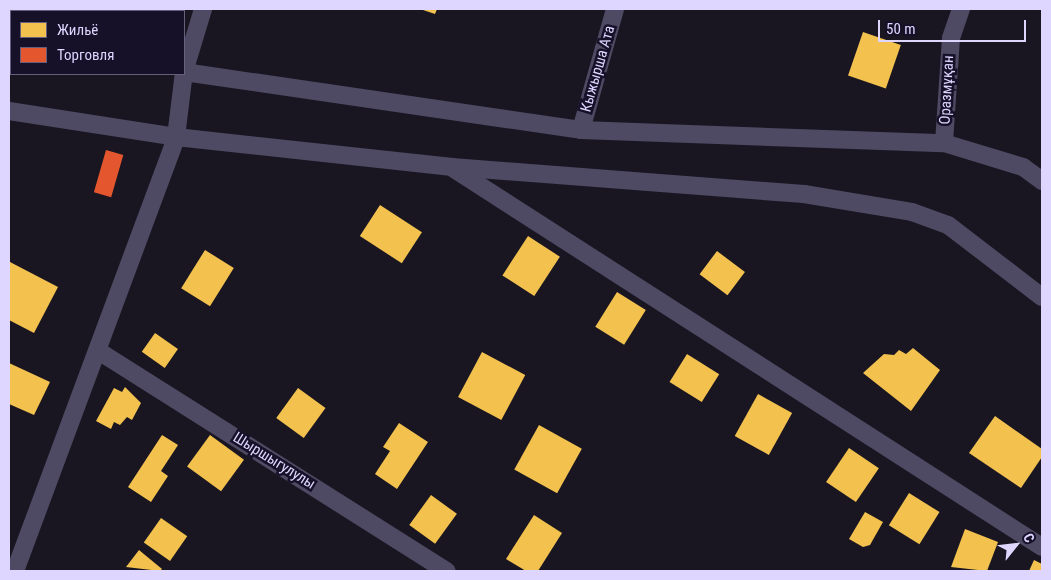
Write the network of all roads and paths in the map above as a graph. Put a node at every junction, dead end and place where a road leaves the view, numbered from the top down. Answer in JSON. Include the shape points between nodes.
{"nodes":[{"id":1,"x":203,"y":9,"type":"edge"},
{"id":2,"x":615,"y":9,"type":"edge"},
{"id":3,"x":961,"y":9,"type":"edge"},
{"id":4,"x":185,"y":69,"type":"edge"},
{"id":5,"x":185,"y":72,"type":"edge"},
{"id":6,"x":184,"y":75,"type":"edge"},
{"id":7,"x":9,"y":112,"type":"edge"},
{"id":8,"x":580,"y":130,"type":"junction"},
{"id":9,"x":176,"y":136,"type":"junction"},
{"id":10,"x":944,"y":143,"type":"junction"},
{"id":11,"x":452,"y":167,"type":"junction"},
{"id":12,"x":1042,"y":181,"type":"edge"},
{"id":13,"x":1042,"y":297,"type":"edge"},
{"id":14,"x":100,"y":352,"type":"junction"},
{"id":15,"x":1042,"y":547,"type":"edge"},
{"id":16,"x":15,"y":571,"type":"edge"},
{"id":17,"x":447,"y":571,"type":"edge"}],
"edges":[{"from":1,"to":4,"type":"street"},
{"from":2,"to":8,"type":"street","name":"Кыжырша Ата"},
{"from":3,"to":10,"type":"street","name":"Оразмұқан","via":[[950,38]]},
{"from":5,"to":8,"type":"street"},
{"from":6,"to":9,"type":"street"},
{"from":7,"to":9,"type":"street"},
{"from":8,"to":10,"type":"street"},
{"from":9,"to":11,"type":"street"},
{"from":9,"to":14,"type":"street"},
{"from":10,"to":12,"type":"street","via":[[1023,167]]},
{"from":11,"to":13,"type":"street","via":[[804,194],[912,212],[948,225]]},
{"from":11,"to":15,"type":"street"},
{"from":14,"to":16,"type":"street"},
{"from":14,"to":17,"type":"street","name":"Шыршыгулулы"}]}
